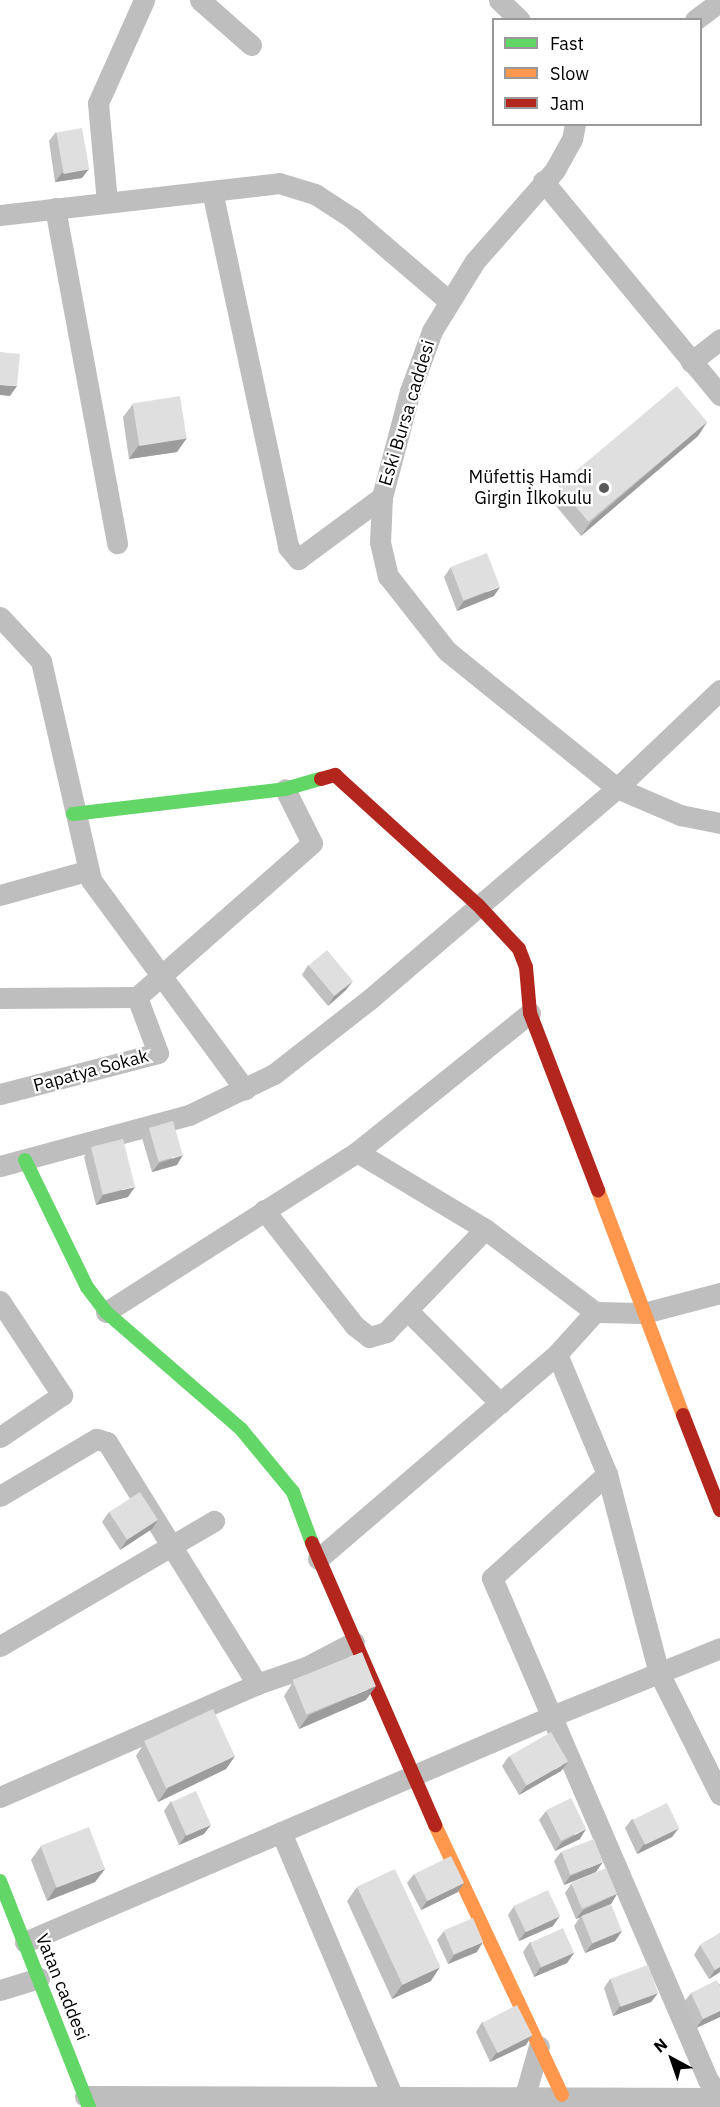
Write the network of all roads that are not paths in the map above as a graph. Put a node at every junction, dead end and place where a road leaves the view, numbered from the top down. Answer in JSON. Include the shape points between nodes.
{"nodes":[{"id":1,"x":144,"y":0,"type":"edge"},
{"id":2,"x":200,"y":0,"type":"edge"},
{"id":3,"x":499,"y":0,"type":"edge"},
{"id":4,"x":720,"y":1,"type":"edge"},
{"id":5,"x":518,"y":18,"type":"edge"},
{"id":6,"x":698,"y":18,"type":"edge"},
{"id":7,"x":251,"y":45,"type":"dead end"},
{"id":8,"x":573,"y":126,"type":"edge"},
{"id":9,"x":543,"y":181,"type":"junction"},
{"id":10,"x":212,"y":191,"type":"junction"},
{"id":11,"x":107,"y":202,"type":"junction"},
{"id":12,"x":55,"y":208,"type":"junction"},
{"id":13,"x":0,"y":215,"type":"edge"},
{"id":14,"x":449,"y":301,"type":"junction"},
{"id":15,"x":720,"y":339,"type":"edge"},
{"id":16,"x":691,"y":362,"type":"junction"},
{"id":17,"x":720,"y":394,"type":"edge"},
{"id":18,"x":382,"y":497,"type":"junction"},
{"id":19,"x":117,"y":543,"type":"dead end"},
{"id":20,"x":0,"y":617,"type":"edge"},
{"id":21,"x":720,"y":690,"type":"edge"},
{"id":22,"x":617,"y":788,"type":"junction"},
{"id":23,"x":285,"y":789,"type":"junction"},
{"id":24,"x":73,"y":814,"type":"junction"},
{"id":25,"x":720,"y":823,"type":"edge"},
{"id":26,"x":86,"y":871,"type":"junction"},
{"id":27,"x":0,"y":896,"type":"edge"},
{"id":28,"x":478,"y":905,"type":"junction"},
{"id":29,"x":162,"y":974,"type":"junction"},
{"id":30,"x":137,"y":997,"type":"junction"},
{"id":31,"x":0,"y":998,"type":"edge"},
{"id":32,"x":530,"y":1013,"type":"junction"},
{"id":33,"x":245,"y":1090,"type":"junction"},
{"id":34,"x":0,"y":1094,"type":"edge"},
{"id":35,"x":357,"y":1152,"type":"junction"},
{"id":36,"x":25,"y":1160,"type":"junction"},
{"id":37,"x":0,"y":1166,"type":"edge"},
{"id":38,"x":264,"y":1210,"type":"junction"},
{"id":39,"x":485,"y":1229,"type":"junction"},
{"id":40,"x":720,"y":1293,"type":"edge"},
{"id":41,"x":0,"y":1301,"type":"edge"},
{"id":42,"x":407,"y":1310,"type":"junction"},
{"id":43,"x":106,"y":1312,"type":"junction"},
{"id":44,"x":595,"y":1312,"type":"junction"},
{"id":45,"x":644,"y":1313,"type":"junction"},
{"id":46,"x":557,"y":1354,"type":"junction"},
{"id":47,"x":500,"y":1403,"type":"junction"},
{"id":48,"x":0,"y":1437,"type":"edge"},
{"id":49,"x":606,"y":1474,"type":"junction"},
{"id":50,"x":0,"y":1496,"type":"edge"},
{"id":51,"x":720,"y":1510,"type":"edge"},
{"id":52,"x":214,"y":1521,"type":"dead end"},
{"id":53,"x":172,"y":1543,"type":"junction"},
{"id":54,"x":318,"y":1559,"type":"junction"},
{"id":55,"x":354,"y":1642,"type":"junction"},
{"id":56,"x":0,"y":1646,"type":"edge"},
{"id":57,"x":720,"y":1648,"type":"edge"},
{"id":58,"x":659,"y":1673,"type":"junction"},
{"id":59,"x":257,"y":1684,"type":"junction"},
{"id":60,"x":552,"y":1716,"type":"junction"},
{"id":61,"x":412,"y":1776,"type":"junction"},
{"id":62,"x":720,"y":1795,"type":"edge"},
{"id":63,"x":0,"y":1797,"type":"edge"},
{"id":64,"x":281,"y":1832,"type":"junction"},
{"id":65,"x":0,"y":1881,"type":"edge"},
{"id":66,"x":25,"y":1942,"type":"junction"},
{"id":67,"x":39,"y":1978,"type":"junction"},
{"id":68,"x":0,"y":1990,"type":"edge"},
{"id":69,"x":539,"y":2046,"type":"junction"},
{"id":70,"x":392,"y":2095,"type":"junction"},
{"id":71,"x":562,"y":2095,"type":"junction"},
{"id":72,"x":720,"y":2098,"type":"edge"},
{"id":73,"x":87,"y":2101,"type":"edge"},
{"id":74,"x":523,"y":2101,"type":"edge"}],
"edges":[{"from":1,"to":11,"type":"street","via":[[98,103]]},
{"from":2,"to":7,"type":"street"},
{"from":3,"to":5,"type":"street"},
{"from":4,"to":6,"type":"street"},
{"from":8,"to":9,"type":"street","name":"Eski Bursa caddesi","via":[[566,149]]},
{"from":9,"to":14,"type":"street","name":"Eski Bursa caddesi","via":[[501,227]]},
{"from":9,"to":16,"type":"street"},
{"from":10,"to":11,"type":"street"},
{"from":10,"to":14,"type":"street","via":[[279,183],[315,194],[352,218]]},
{"from":10,"to":18,"type":"street","via":[[288,547],[298,559]]},
{"from":11,"to":12,"type":"street"},
{"from":12,"to":13,"type":"street"},
{"from":12,"to":19,"type":"street"},
{"from":14,"to":18,"type":"street","name":"Eski Bursa caddesi","via":[[432,331],[410,391]]},
{"from":15,"to":16,"type":"street"},
{"from":16,"to":17,"type":"street"},
{"from":18,"to":22,"type":"street","name":"Eski Bursa caddesi","via":[[380,542],[388,576],[415,612],[447,651]]},
{"from":20,"to":24,"type":"street","via":[[42,661],[54,705]]},
{"from":21,"to":22,"type":"street"},
{"from":22,"to":25,"type":"street","name":"Eski Bursa caddesi","via":[[681,815]]},
{"from":22,"to":28,"type":"street"},
{"from":23,"to":24,"type":"street"},
{"from":23,"to":28,"type":"street","via":[[335,775]]},
{"from":23,"to":29,"type":"street","via":[[312,843]]},
{"from":24,"to":26,"type":"street"},
{"from":26,"to":27,"type":"street"},
{"from":26,"to":29,"type":"street"},
{"from":28,"to":32,"type":"street","via":[[519,949],[526,967]]},
{"from":28,"to":33,"type":"street","via":[[370,999],[274,1074]]},
{"from":29,"to":30,"type":"street"},
{"from":29,"to":33,"type":"street"},
{"from":30,"to":31,"type":"street"},
{"from":30,"to":34,"type":"street","name":"Papatya Sokak","via":[[158,1053]]},
{"from":32,"to":35,"type":"street"},
{"from":32,"to":45,"type":"street"},
{"from":33,"to":36,"type":"street","via":[[189,1115]]},
{"from":35,"to":38,"type":"street"},
{"from":35,"to":39,"type":"street"},
{"from":36,"to":37,"type":"street"},
{"from":36,"to":43,"type":"street","via":[[87,1287]]},
{"from":38,"to":42,"type":"street","via":[[355,1326],[369,1337],[386,1332]]},
{"from":38,"to":43,"type":"street"},
{"from":39,"to":42,"type":"street"},
{"from":39,"to":44,"type":"street"},
{"from":40,"to":45,"type":"street"},
{"from":41,"to":48,"type":"street","via":[[62,1395]]},
{"from":42,"to":47,"type":"street"},
{"from":43,"to":54,"type":"street","via":[[241,1429],[293,1492]]},
{"from":44,"to":45,"type":"street"},
{"from":44,"to":46,"type":"street"},
{"from":45,"to":51,"type":"street"},
{"from":46,"to":47,"type":"street"},
{"from":46,"to":49,"type":"street"},
{"from":47,"to":54,"type":"street"},
{"from":49,"to":58,"type":"street"},
{"from":49,"to":60,"type":"street","via":[[492,1578]]},
{"from":50,"to":53,"type":"street","via":[[96,1439],[107,1442]]},
{"from":52,"to":53,"type":"street"},
{"from":53,"to":56,"type":"street"},
{"from":53,"to":59,"type":"street"},
{"from":54,"to":55,"type":"street"},
{"from":55,"to":59,"type":"street","via":[[306,1667]]},
{"from":55,"to":61,"type":"street"},
{"from":57,"to":58,"type":"street"},
{"from":58,"to":60,"type":"street"},
{"from":58,"to":62,"type":"street"},
{"from":59,"to":63,"type":"street"},
{"from":60,"to":61,"type":"street"},
{"from":60,"to":72,"type":"street","via":[[708,2080]]},
{"from":61,"to":64,"type":"street"},
{"from":61,"to":69,"type":"street"},
{"from":64,"to":66,"type":"street"},
{"from":64,"to":70,"type":"street"},
{"from":65,"to":66,"type":"street","name":"Vatan caddesi"},
{"from":66,"to":67,"type":"street","name":"Vatan caddesi"},
{"from":67,"to":68,"type":"street"},
{"from":67,"to":73,"type":"street","name":"Vatan caddesi"},
{"from":69,"to":71,"type":"street"},
{"from":69,"to":74,"type":"street"},
{"from":70,"to":73,"type":"street"},
{"from":70,"to":74,"type":"street"},
{"from":71,"to":72,"type":"street"},
{"from":71,"to":74,"type":"street"}]}
